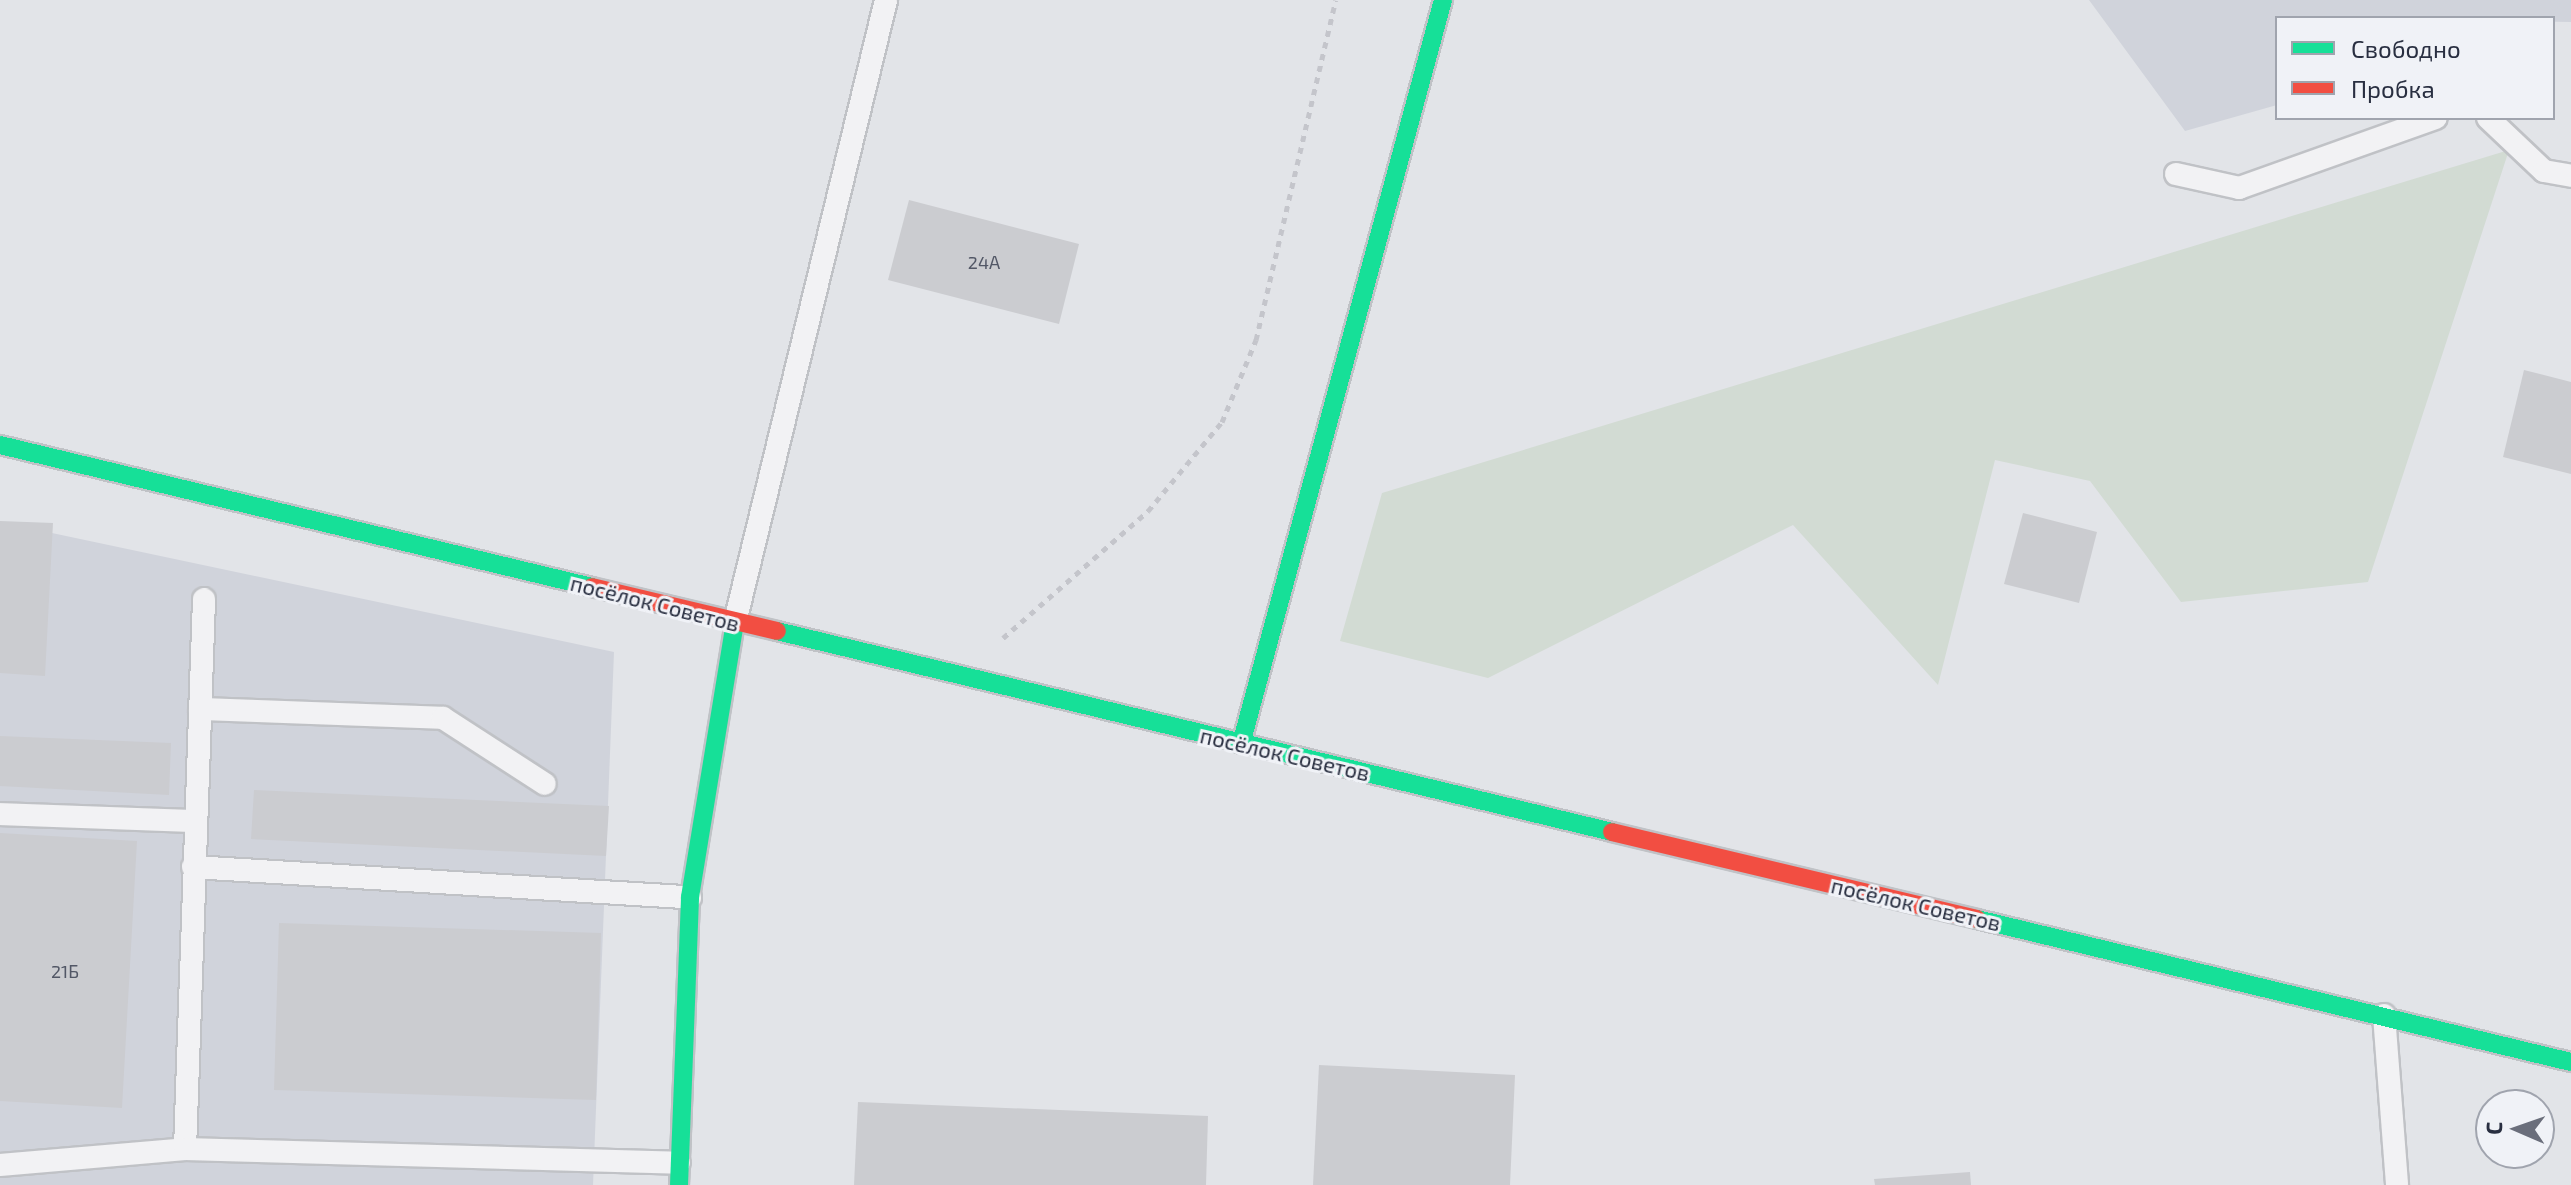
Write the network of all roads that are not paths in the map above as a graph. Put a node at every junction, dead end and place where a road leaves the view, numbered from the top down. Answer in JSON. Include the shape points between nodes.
{"nodes":[{"id":1,"x":886,"y":0,"type":"edge"},
{"id":2,"x":1443,"y":0,"type":"edge"},
{"id":3,"x":2430,"y":120,"type":"edge"},
{"id":4,"x":2490,"y":120,"type":"edge"},
{"id":5,"x":2176,"y":174,"type":"dead end"},
{"id":6,"x":2571,"y":176,"type":"edge"},
{"id":7,"x":0,"y":445,"type":"edge"},
{"id":8,"x":204,"y":599,"type":"dead end"},
{"id":9,"x":735,"y":622,"type":"junction"},
{"id":10,"x":200,"y":709,"type":"junction"},
{"id":11,"x":1241,"y":744,"type":"junction"},
{"id":12,"x":545,"y":784,"type":"dead end"},
{"id":13,"x":0,"y":814,"type":"edge"},
{"id":14,"x":195,"y":821,"type":"junction"},
{"id":15,"x":193,"y":867,"type":"junction"},
{"id":16,"x":690,"y":897,"type":"junction"},
{"id":17,"x":2384,"y":1015,"type":"junction"},
{"id":18,"x":2571,"y":1062,"type":"edge"},
{"id":19,"x":185,"y":1149,"type":"junction"},
{"id":20,"x":0,"y":1165,"type":"edge"},
{"id":21,"x":679,"y":1174,"type":"edge"},
{"id":22,"x":2397,"y":1185,"type":"edge"}],
"edges":[{"from":1,"to":9,"type":"lane"},
{"from":2,"to":11,"type":"street"},
{"from":3,"to":5,"type":"lane","via":[[2239,188]]},
{"from":4,"to":6,"type":"lane","via":[[2544,171]]},
{"from":7,"to":9,"type":"street","name":"посёлок Советов"},
{"from":8,"to":10,"type":"lane"},
{"from":9,"to":11,"type":"street","name":"посёлок Советов"},
{"from":9,"to":16,"type":"street"},
{"from":10,"to":12,"type":"lane","via":[[443,718]]},
{"from":10,"to":14,"type":"lane"},
{"from":11,"to":17,"type":"street","name":"посёлок Советов"},
{"from":13,"to":14,"type":"lane"},
{"from":14,"to":15,"type":"lane"},
{"from":15,"to":16,"type":"lane"},
{"from":15,"to":19,"type":"lane"},
{"from":16,"to":21,"type":"street"},
{"from":17,"to":18,"type":"street","name":"посёлок Советов"},
{"from":17,"to":22,"type":"lane"},
{"from":19,"to":20,"type":"lane"},
{"from":19,"to":21,"type":"lane"}]}
